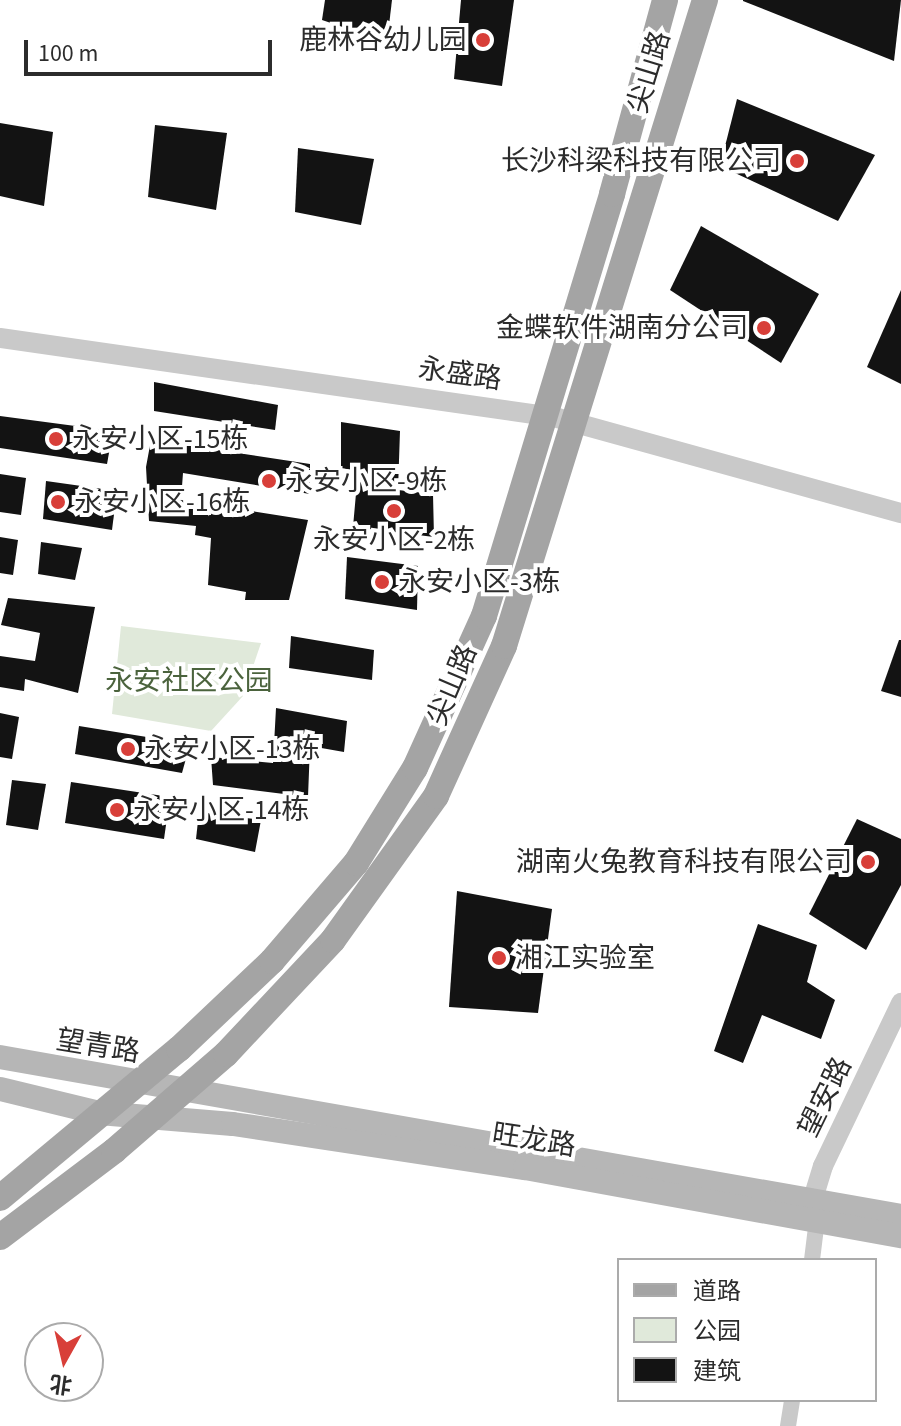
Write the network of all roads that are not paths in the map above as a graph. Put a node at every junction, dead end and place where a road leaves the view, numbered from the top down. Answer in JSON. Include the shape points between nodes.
{"nodes":[{"id":1,"x":665,"y":0,"type":"edge"},
{"id":2,"x":705,"y":0,"type":"edge"},
{"id":3,"x":0,"y":338,"type":"edge"},
{"id":4,"x":0,"y":347,"type":"edge"},
{"id":5,"x":543,"y":420,"type":"junction"},
{"id":6,"x":573,"y":426,"type":"junction"},
{"id":7,"x":901,"y":513,"type":"edge"},
{"id":8,"x":901,"y":521,"type":"edge"},
{"id":9,"x":901,"y":1003,"type":"edge"},
{"id":10,"x":901,"y":1025,"type":"edge"},
{"id":11,"x":0,"y":1057,"type":"edge"},
{"id":12,"x":138,"y":1084,"type":"junction"},
{"id":13,"x":0,"y":1089,"type":"edge"},
{"id":14,"x":186,"y":1090,"type":"junction"},
{"id":15,"x":103,"y":1113,"type":"junction"},
{"id":16,"x":155,"y":1117,"type":"junction"},
{"id":17,"x":0,"y":1198,"type":"edge"},
{"id":18,"x":814,"y":1210,"type":"junction"},
{"id":19,"x":901,"y":1216,"type":"edge"},
{"id":20,"x":901,"y":1236,"type":"edge"},
{"id":21,"x":0,"y":1237,"type":"edge"},
{"id":22,"x":812,"y":1258,"type":"edge"},
{"id":23,"x":792,"y":1402,"type":"edge"},
{"id":24,"x":788,"y":1426,"type":"edge"}],
"edges":[{"from":1,"to":5,"type":"main road","name":"尖山路"},
{"from":2,"to":6,"type":"main road","name":"尖山路"},
{"from":3,"to":5,"type":"street","name":"永盛路"},
{"from":4,"to":5,"type":"street","name":"永盛路"},
{"from":5,"to":6,"type":"street","name":"永盛路"},
{"from":5,"to":12,"type":"main road","name":"尖山路","via":[[461,677],[394,804],[356,863],[272,961]]},
{"from":6,"to":7,"type":"street","name":"永盛路"},
{"from":6,"to":8,"type":"street","name":"永盛路"},
{"from":6,"to":14,"type":"main road","name":"尖山路","via":[[504,646],[428,809],[333,940]]},
{"from":9,"to":18,"type":"street","name":"望安路"},
{"from":10,"to":18,"type":"street","name":"望安路"},
{"from":11,"to":12,"type":"main road","name":"望青路"},
{"from":12,"to":14,"type":"main road","name":"望青路"},
{"from":12,"to":15,"type":"main road","name":"尖山路"},
{"from":13,"to":15,"type":"main road"},
{"from":14,"to":16,"type":"main road","name":"尖山路"},
{"from":14,"to":18,"type":"main road","name":"旺龙路"},
{"from":15,"to":16,"type":"main road"},
{"from":15,"to":17,"type":"main road","name":"尖山路"},
{"from":16,"to":18,"type":"main road","name":"旺龙路"},
{"from":16,"to":21,"type":"main road","name":"尖山路"},
{"from":18,"to":19,"type":"main road","name":"旺龙路"},
{"from":18,"to":20,"type":"main road","name":"旺龙路"},
{"from":18,"to":22,"type":"street"},
{"from":23,"to":24,"type":"street"}]}
